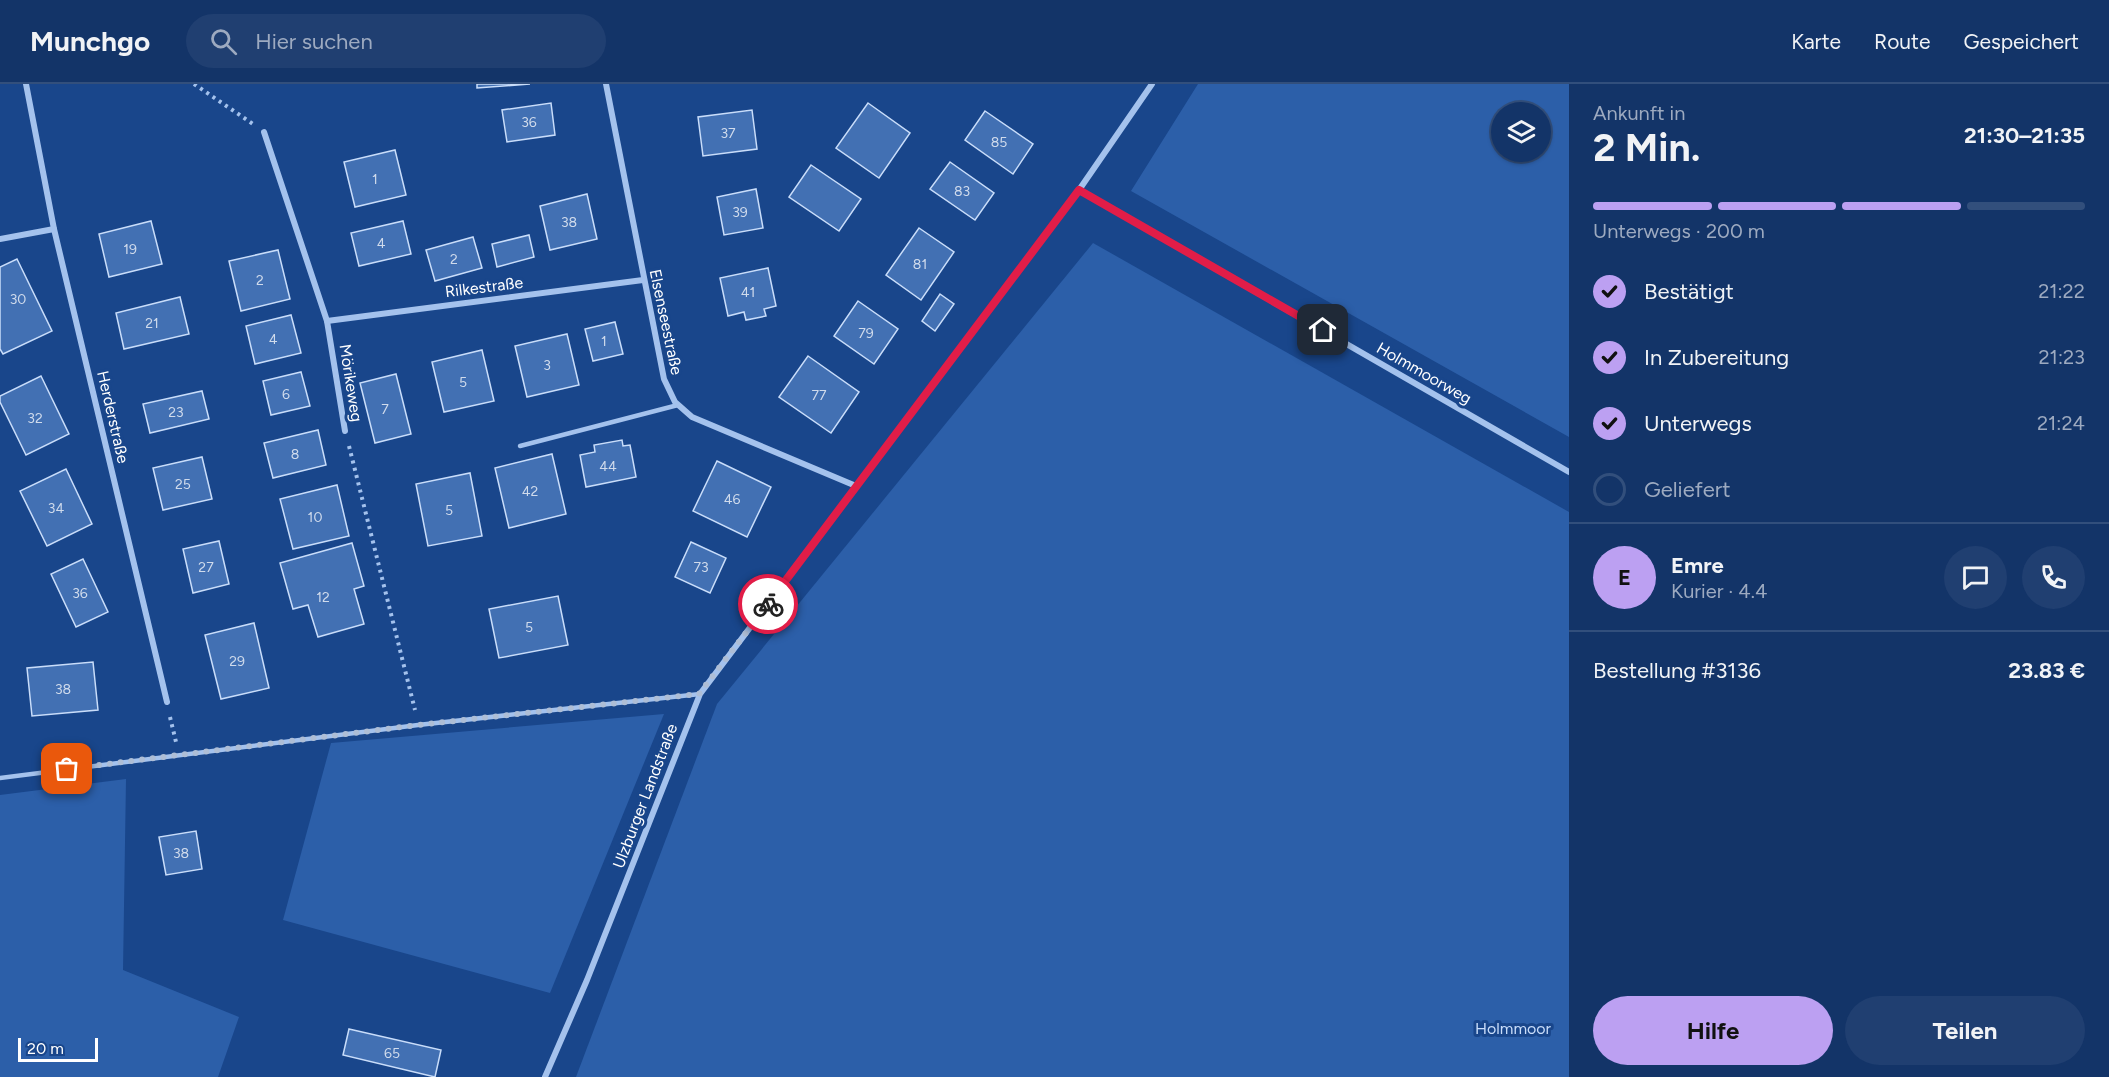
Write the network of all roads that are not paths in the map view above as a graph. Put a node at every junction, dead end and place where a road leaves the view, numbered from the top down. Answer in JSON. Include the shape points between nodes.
{"nodes":[{"id":1,"x":26,"y":84,"type":"edge"},
{"id":2,"x":606,"y":84,"type":"edge"},
{"id":3,"x":1152,"y":84,"type":"edge"},
{"id":4,"x":264,"y":132,"type":"road end"},
{"id":5,"x":1079,"y":190,"type":"junction"},
{"id":6,"x":54,"y":229,"type":"junction"},
{"id":7,"x":0,"y":239,"type":"edge"},
{"id":8,"x":643,"y":280,"type":"junction"},
{"id":9,"x":327,"y":321,"type":"junction"},
{"id":10,"x":678,"y":405,"type":"junction"},
{"id":11,"x":345,"y":431,"type":"road end"},
{"id":12,"x":520,"y":446,"type":"dead end"},
{"id":13,"x":1569,"y":471,"type":"edge"},
{"id":14,"x":856,"y":486,"type":"junction"},
{"id":15,"x":699,"y":694,"type":"junction"},
{"id":16,"x":167,"y":702,"type":"road end"},
{"id":17,"x":0,"y":778,"type":"edge"},
{"id":18,"x":545,"y":1077,"type":"edge"}],
"edges":[{"from":1,"to":6,"type":"street","name":"Herderstraße"},
{"from":2,"to":8,"type":"street","name":"Elsenseestraße"},
{"from":3,"to":5,"type":"street","name":"Ulzburger Landstraße"},
{"from":4,"to":9,"type":"street","name":"Mörikeweg"},
{"from":5,"to":13,"type":"street","name":"Holmmoorweg"},
{"from":5,"to":14,"type":"street","name":"Ulzburger Landstraße"},
{"from":6,"to":7,"type":"street"},
{"from":6,"to":16,"type":"street","name":"Herderstraße"},
{"from":8,"to":9,"type":"street","name":"Rilkestraße"},
{"from":8,"to":10,"type":"street","name":"Elsenseestraße","via":[[664,379]]},
{"from":9,"to":11,"type":"street","name":"Mörikeweg"},
{"from":10,"to":12,"type":"lane"},
{"from":10,"to":14,"type":"street","name":"Elsenseestraße","via":[[692,417]]},
{"from":14,"to":15,"type":"street","name":"Ulzburger Landstraße"},
{"from":15,"to":17,"type":"lane"},
{"from":15,"to":18,"type":"street","name":"Ulzburger Landstraße"}]}
